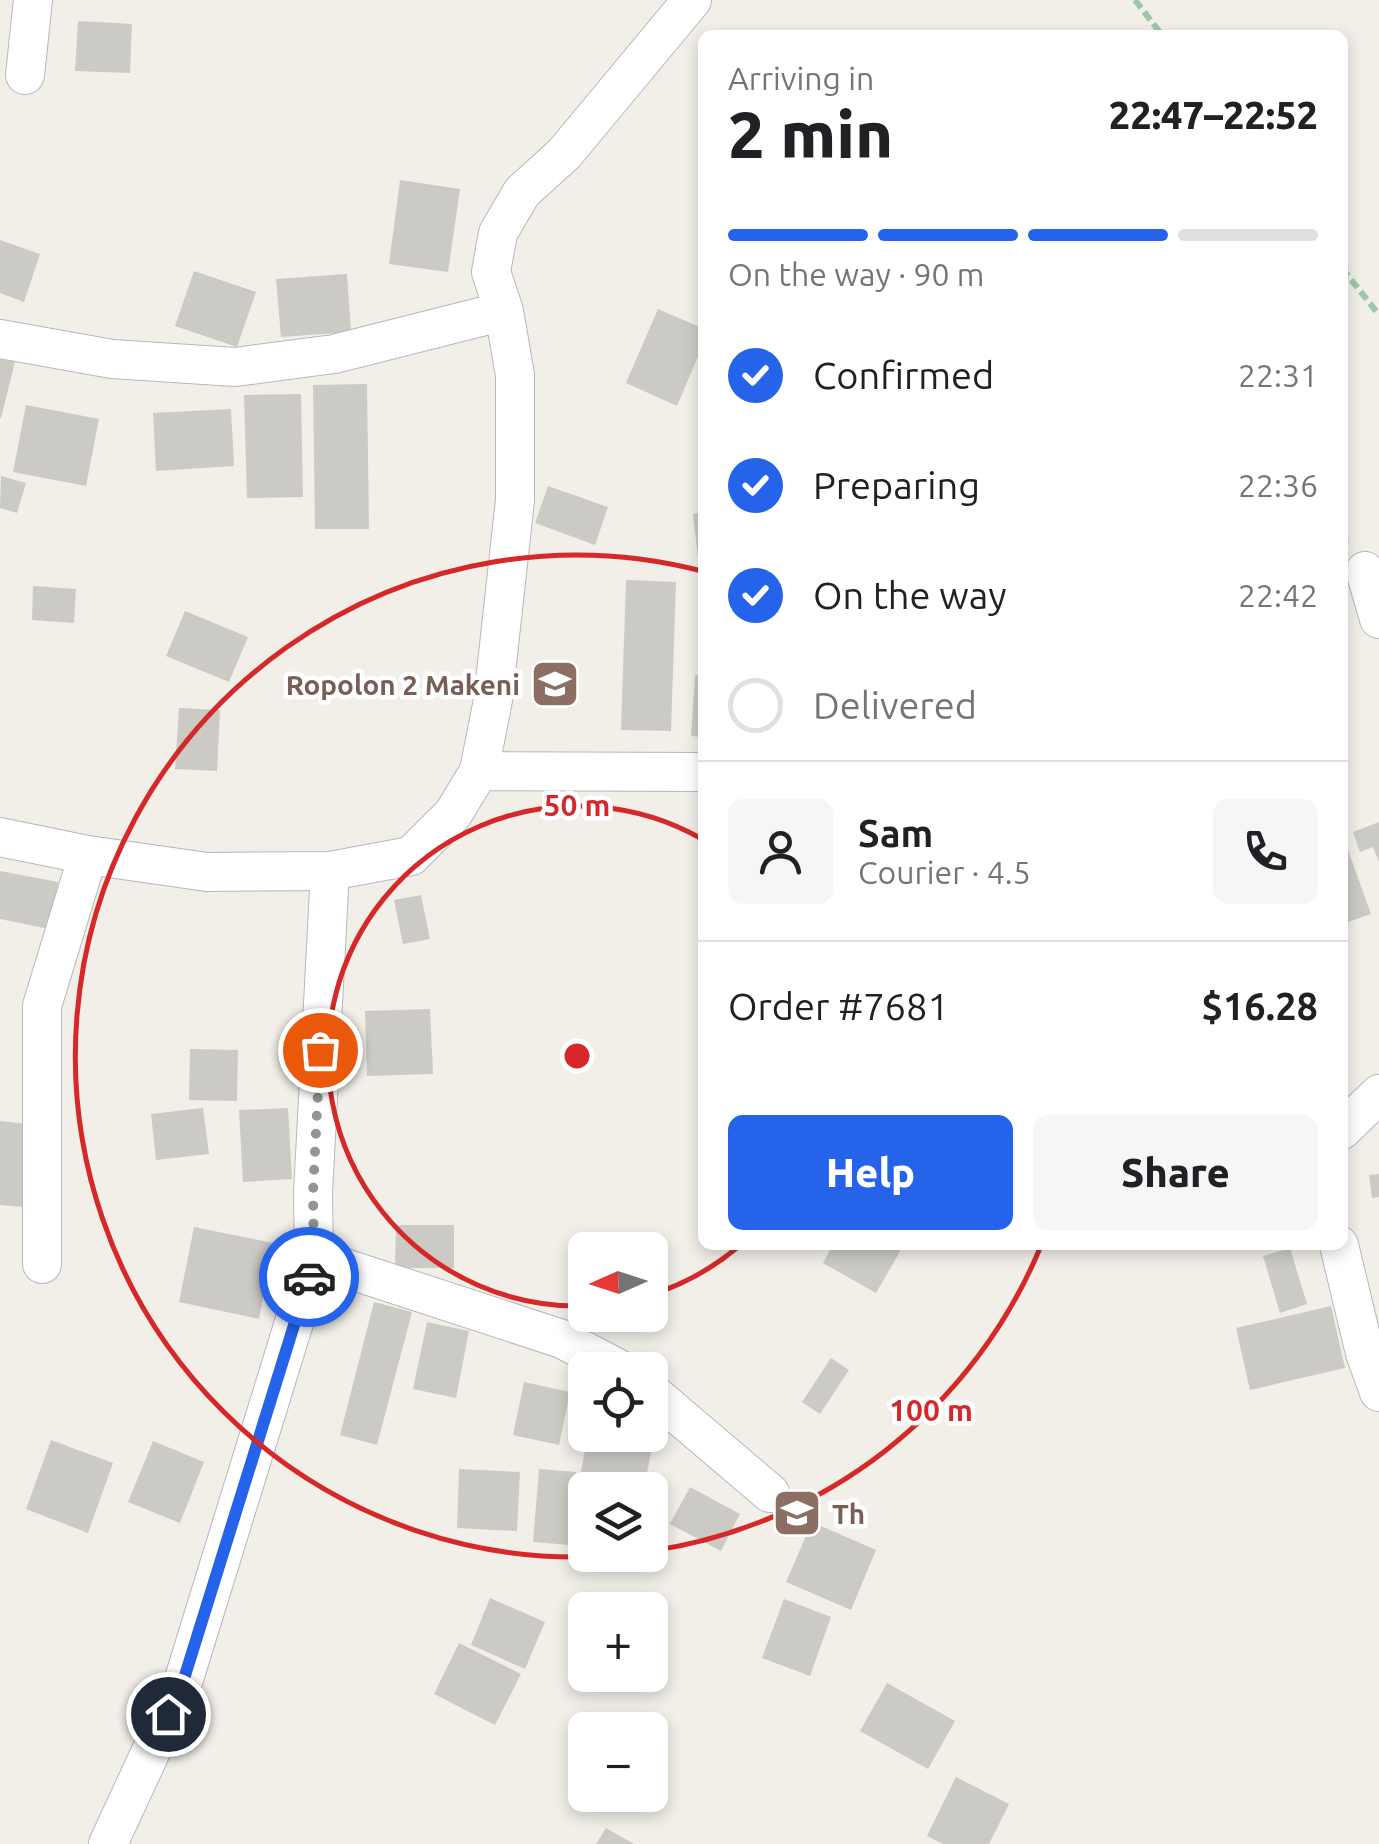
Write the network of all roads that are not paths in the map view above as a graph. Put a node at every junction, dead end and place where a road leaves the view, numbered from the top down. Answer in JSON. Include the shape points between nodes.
{"nodes":[{"id":1,"x":34,"y":0,"type":"edge"},
{"id":2,"x":692,"y":0,"type":"edge"},
{"id":3,"x":25,"y":75,"type":"dead end"},
{"id":4,"x":504,"y":310,"type":"junction"},
{"id":5,"x":0,"y":338,"type":"edge"},
{"id":6,"x":1362,"y":572,"type":"edge"},
{"id":7,"x":1379,"y":619,"type":"edge"},
{"id":8,"x":479,"y":771,"type":"junction"},
{"id":9,"x":698,"y":772,"type":"edge"},
{"id":10,"x":0,"y":837,"type":"edge"},
{"id":11,"x":88,"y":854,"type":"junction"},
{"id":12,"x":330,"y":870,"type":"junction"},
{"id":13,"x":1379,"y":1094,"type":"edge"},
{"id":14,"x":1348,"y":1124,"type":"edge"},
{"id":15,"x":1340,"y":1250,"type":"edge"},
{"id":16,"x":314,"y":1258,"type":"junction"},
{"id":17,"x":42,"y":1264,"type":"dead end"},
{"id":18,"x":588,"y":1352,"type":"edge"},
{"id":19,"x":1379,"y":1392,"type":"edge"},
{"id":20,"x":668,"y":1406,"type":"edge"},
{"id":21,"x":770,"y":1493,"type":"dead end"},
{"id":22,"x":108,"y":1844,"type":"edge"}],
"edges":[{"from":1,"to":3,"type":"street"},
{"from":2,"to":4,"type":"street","via":[[564,154],[522,192],[498,233],[491,272]]},
{"from":4,"to":5,"type":"street","via":[[334,354],[234,367],[112,359]]},
{"from":4,"to":8,"type":"street","via":[[515,375],[515,500]]},
{"from":6,"to":7,"type":"street"},
{"from":8,"to":9,"type":"street"},
{"from":8,"to":12,"type":"street","via":[[453,814],[412,856]]},
{"from":10,"to":11,"type":"street"},
{"from":11,"to":12,"type":"street","via":[[207,872]]},
{"from":11,"to":17,"type":"street","via":[[42,1006]]},
{"from":12,"to":16,"type":"street"},
{"from":13,"to":14,"type":"street"},
{"from":15,"to":19,"type":"street"},
{"from":16,"to":18,"type":"street"},
{"from":16,"to":22,"type":"street","via":[[183,1682]]},
{"from":20,"to":21,"type":"street"}]}
